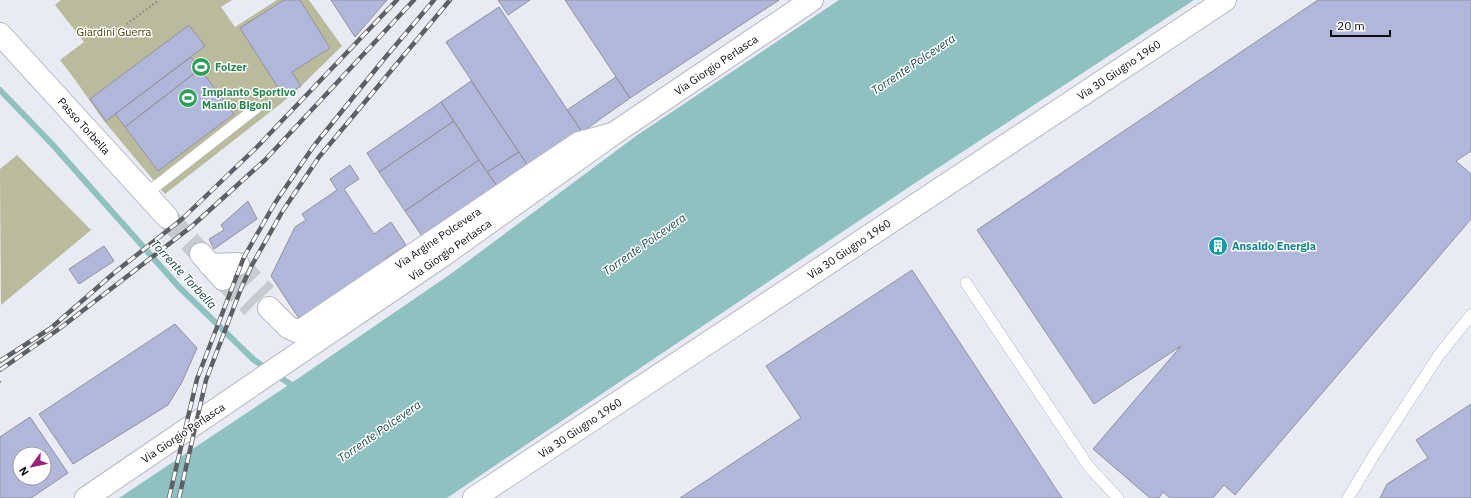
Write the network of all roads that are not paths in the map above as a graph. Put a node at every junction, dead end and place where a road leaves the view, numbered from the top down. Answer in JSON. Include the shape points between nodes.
{"nodes":[{"id":1,"x":812,"y":0,"type":"edge"},
{"id":2,"x":1225,"y":0,"type":"edge"},
{"id":3,"x":0,"y":34,"type":"edge"},
{"id":4,"x":256,"y":108,"type":"dead end"},
{"id":5,"x":613,"y":134,"type":"junction"},
{"id":6,"x":146,"y":194,"type":"junction"},
{"id":7,"x":167,"y":217,"type":"tunnel mouth"},
{"id":8,"x":238,"y":264,"type":"dead end"},
{"id":9,"x":211,"y":266,"type":"dead end"},
{"id":10,"x":966,"y":283,"type":"dead end"},
{"id":11,"x":262,"y":303,"type":"tunnel mouth"},
{"id":12,"x":1471,"y":315,"type":"edge"},
{"id":13,"x":86,"y":498,"type":"edge"},
{"id":14,"x":474,"y":498,"type":"edge"},
{"id":15,"x":1118,"y":498,"type":"edge"},
{"id":16,"x":1348,"y":498,"type":"edge"}],
"edges":[{"from":1,"to":5,"type":"main road","name":"Via Giorgio Perlasca"},
{"from":2,"to":14,"type":"main road","name":"Via 30 Giugno 1960"},
{"from":3,"to":6,"type":"main road","name":"Passo Torbella"},
{"from":4,"to":6,"type":"lane"},
{"from":5,"to":11,"type":"main road","name":"Via Argine Polcevera","via":[[579,143],[303,330],[296,331],[288,326]]},
{"from":5,"to":13,"type":"main road","name":"Via Giorgio Perlasca","via":[[442,256]]},
{"from":6,"to":7,"type":"main road","name":"Passo Torbella"},
{"from":8,"to":9,"type":"main road"},
{"from":10,"to":15,"type":"lane","via":[[1089,467]]},
{"from":12,"to":16,"type":"lane","via":[[1439,355]]}]}
